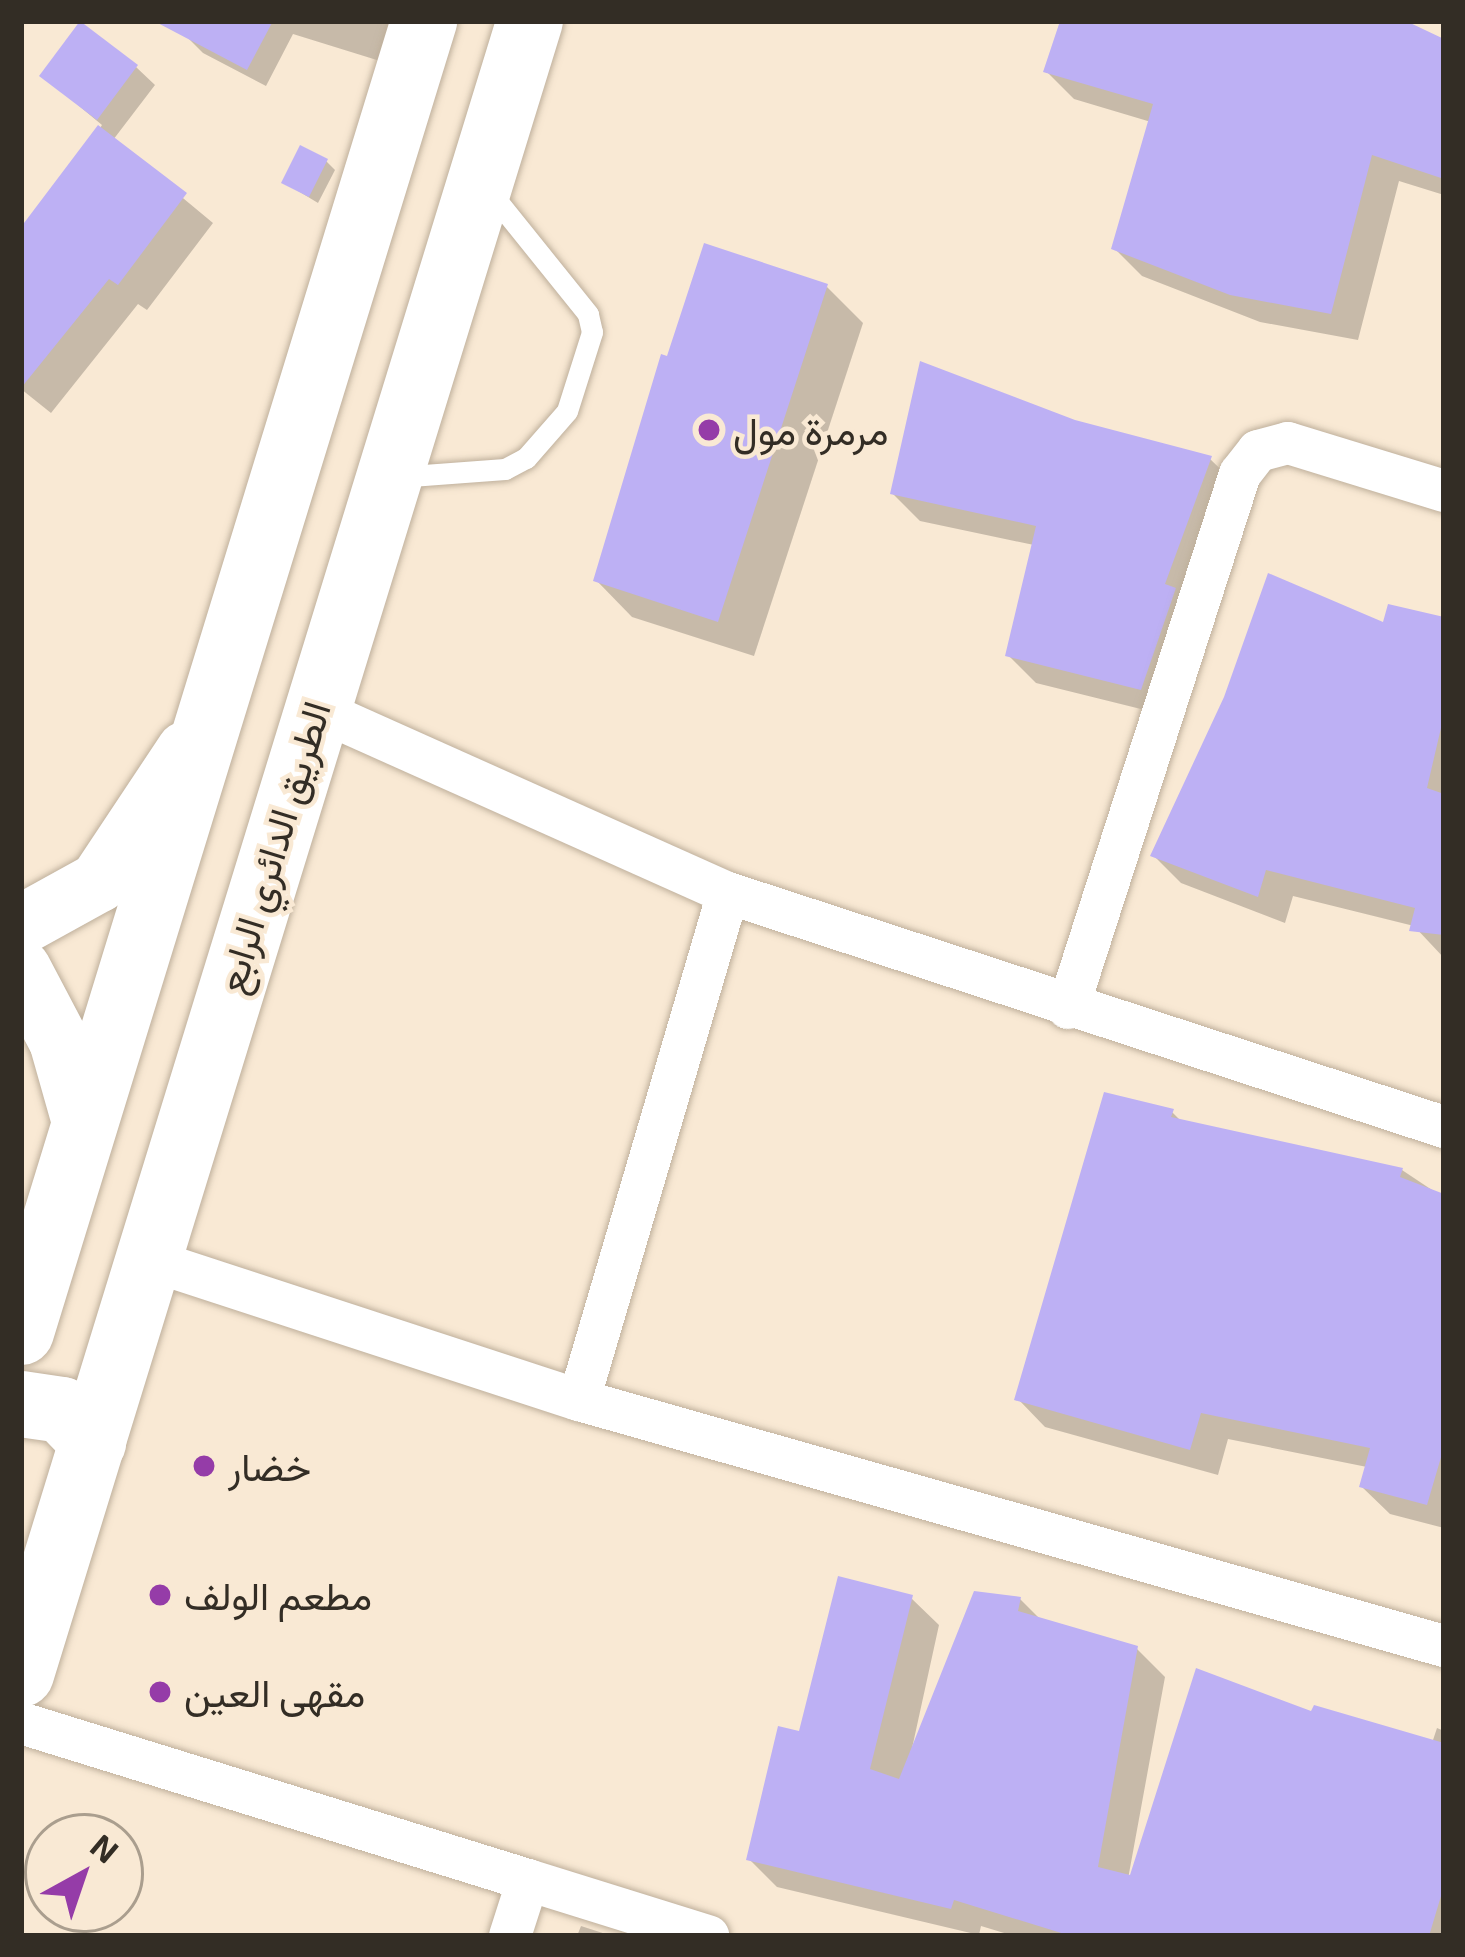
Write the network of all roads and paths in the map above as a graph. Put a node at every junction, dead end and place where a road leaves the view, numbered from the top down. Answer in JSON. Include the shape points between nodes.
{"nodes":[{"id":1,"x":424,"y":21,"type":"edge"},
{"id":2,"x":530,"y":21,"type":"edge"},
{"id":3,"x":482,"y":184,"type":"junction"},
{"id":4,"x":390,"y":477,"type":"junction"},
{"id":5,"x":1444,"y":490,"type":"edge"},
{"id":6,"x":314,"y":708,"type":"junction"},
{"id":7,"x":211,"y":710,"type":"junction"},
{"id":8,"x":728,"y":893,"type":"junction"},
{"id":9,"x":21,"y":925,"type":"edge"},
{"id":10,"x":21,"y":969,"type":"edge"},
{"id":11,"x":1068,"y":1008,"type":"junction"},
{"id":12,"x":83,"y":1126,"type":"junction"},
{"id":13,"x":1444,"y":1127,"type":"edge"},
{"id":14,"x":63,"y":1191,"type":"junction"},
{"id":15,"x":156,"y":1237,"type":"junction"},
{"id":16,"x":21,"y":1332,"type":"edge"},
{"id":17,"x":579,"y":1400,"type":"junction"},
{"id":18,"x":21,"y":1404,"type":"edge"},
{"id":19,"x":93,"y":1442,"type":"junction"},
{"id":20,"x":1444,"y":1646,"type":"edge"},
{"id":21,"x":21,"y":1674,"type":"edge"},
{"id":22,"x":21,"y":1723,"type":"edge"},
{"id":23,"x":528,"y":1880,"type":"junction"},
{"id":24,"x":510,"y":1936,"type":"edge"},
{"id":25,"x":707,"y":1936,"type":"edge"}],
"edges":[{"from":1,"to":7,"type":"main road"},
{"from":2,"to":3,"type":"main road","name":"الطريق الدائري الرابع"},
{"from":3,"to":4,"type":"main road","name":"الطريق الدائري الرابع"},
{"from":3,"to":4,"type":"lane","via":[[574,292],[592,332],[567,411],[526,458],[459,478]]},
{"from":4,"to":6,"type":"main road","name":"الطريق الدائري الرابع"},
{"from":5,"to":11,"type":"street","via":[[1288,443],[1258,451],[1240,474]]},
{"from":6,"to":8,"type":"street"},
{"from":6,"to":15,"type":"main road","name":"الطريق الدائري الرابع"},
{"from":7,"to":9,"type":"street","via":[[117,862],[78,899]]},
{"from":7,"to":12,"type":"main road"},
{"from":8,"to":11,"type":"street"},
{"from":8,"to":17,"type":"street"},
{"from":10,"to":12,"type":"street","via":[[59,1041]]},
{"from":11,"to":13,"type":"street"},
{"from":12,"to":14,"type":"main road"},
{"from":14,"to":15,"type":"main road","via":[[109,1221]]},
{"from":14,"to":16,"type":"main road"},
{"from":15,"to":17,"type":"street"},
{"from":15,"to":19,"type":"main road","name":"الطريق الدائري الرابع"},
{"from":17,"to":20,"type":"street"},
{"from":18,"to":19,"type":"main road","via":[[62,1410]]},
{"from":19,"to":21,"type":"main road","name":"الطريق الدائري الرابع"},
{"from":22,"to":23,"type":"street"},
{"from":23,"to":24,"type":"street"},
{"from":23,"to":25,"type":"street"}]}
